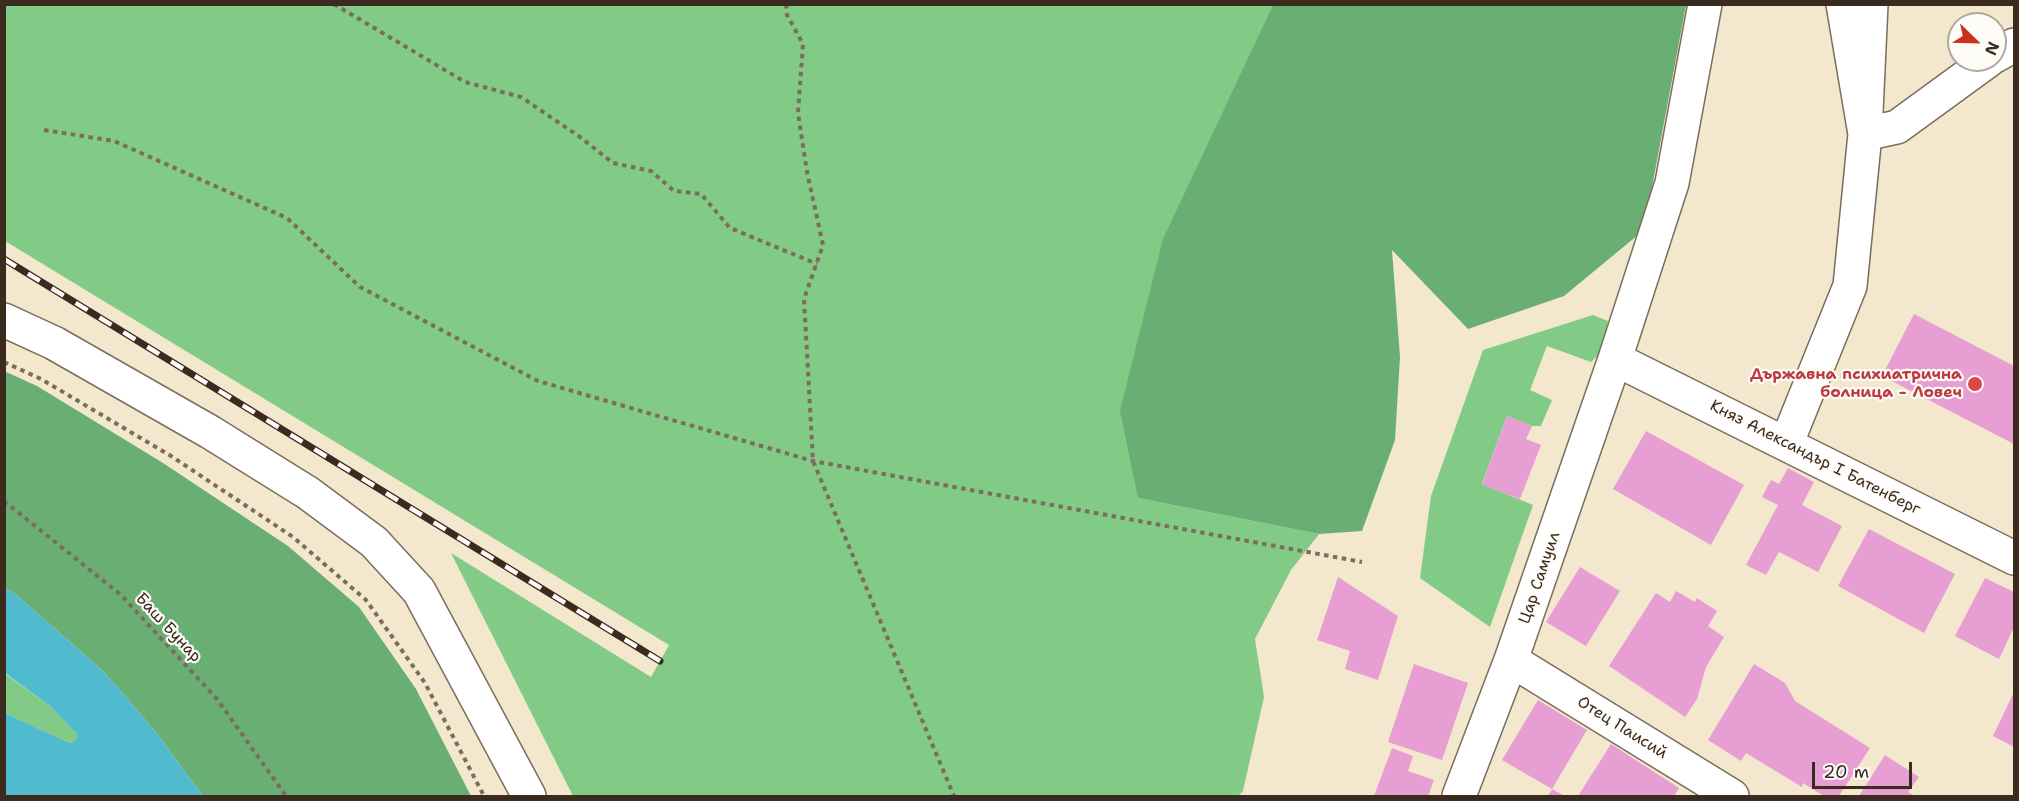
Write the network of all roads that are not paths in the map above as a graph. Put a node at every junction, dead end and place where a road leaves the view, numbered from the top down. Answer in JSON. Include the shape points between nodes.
{"nodes":[{"id":1,"x":1705,"y":4,"type":"edge"},
{"id":2,"x":1843,"y":4,"type":"edge"},
{"id":3,"x":1870,"y":4,"type":"edge"},
{"id":4,"x":1973,"y":72,"type":"edge"},
{"id":5,"x":1865,"y":134,"type":"junction"},
{"id":6,"x":4,"y":320,"type":"edge"},
{"id":7,"x":1616,"y":359,"type":"junction"},
{"id":8,"x":1787,"y":442,"type":"junction"},
{"id":9,"x":2014,"y":558,"type":"edge"},
{"id":10,"x":1511,"y":660,"type":"junction"},
{"id":11,"x":529,"y":796,"type":"edge"},
{"id":12,"x":1459,"y":796,"type":"edge"},
{"id":13,"x":1732,"y":796,"type":"edge"}],
"edges":[{"from":1,"to":7,"type":"street","name":"Цар Самуил","via":[[1672,183]]},
{"from":2,"to":5,"type":"street"},
{"from":3,"to":5,"type":"street"},
{"from":4,"to":5,"type":"street","via":[[1897,127]]},
{"from":5,"to":8,"type":"street","via":[[1850,286]]},
{"from":6,"to":11,"type":"street","via":[[54,343],[210,432],[308,493],[374,542],[419,591]]},
{"from":7,"to":8,"type":"street","name":"Княз Александър I Батенберг"},
{"from":7,"to":10,"type":"street","name":"Цар Самуил"},
{"from":8,"to":9,"type":"street","name":"Княз Александър I Батенберг"},
{"from":10,"to":12,"type":"street","name":"Цар Самуил"},
{"from":10,"to":13,"type":"street","name":"Отец Паисий"}]}
